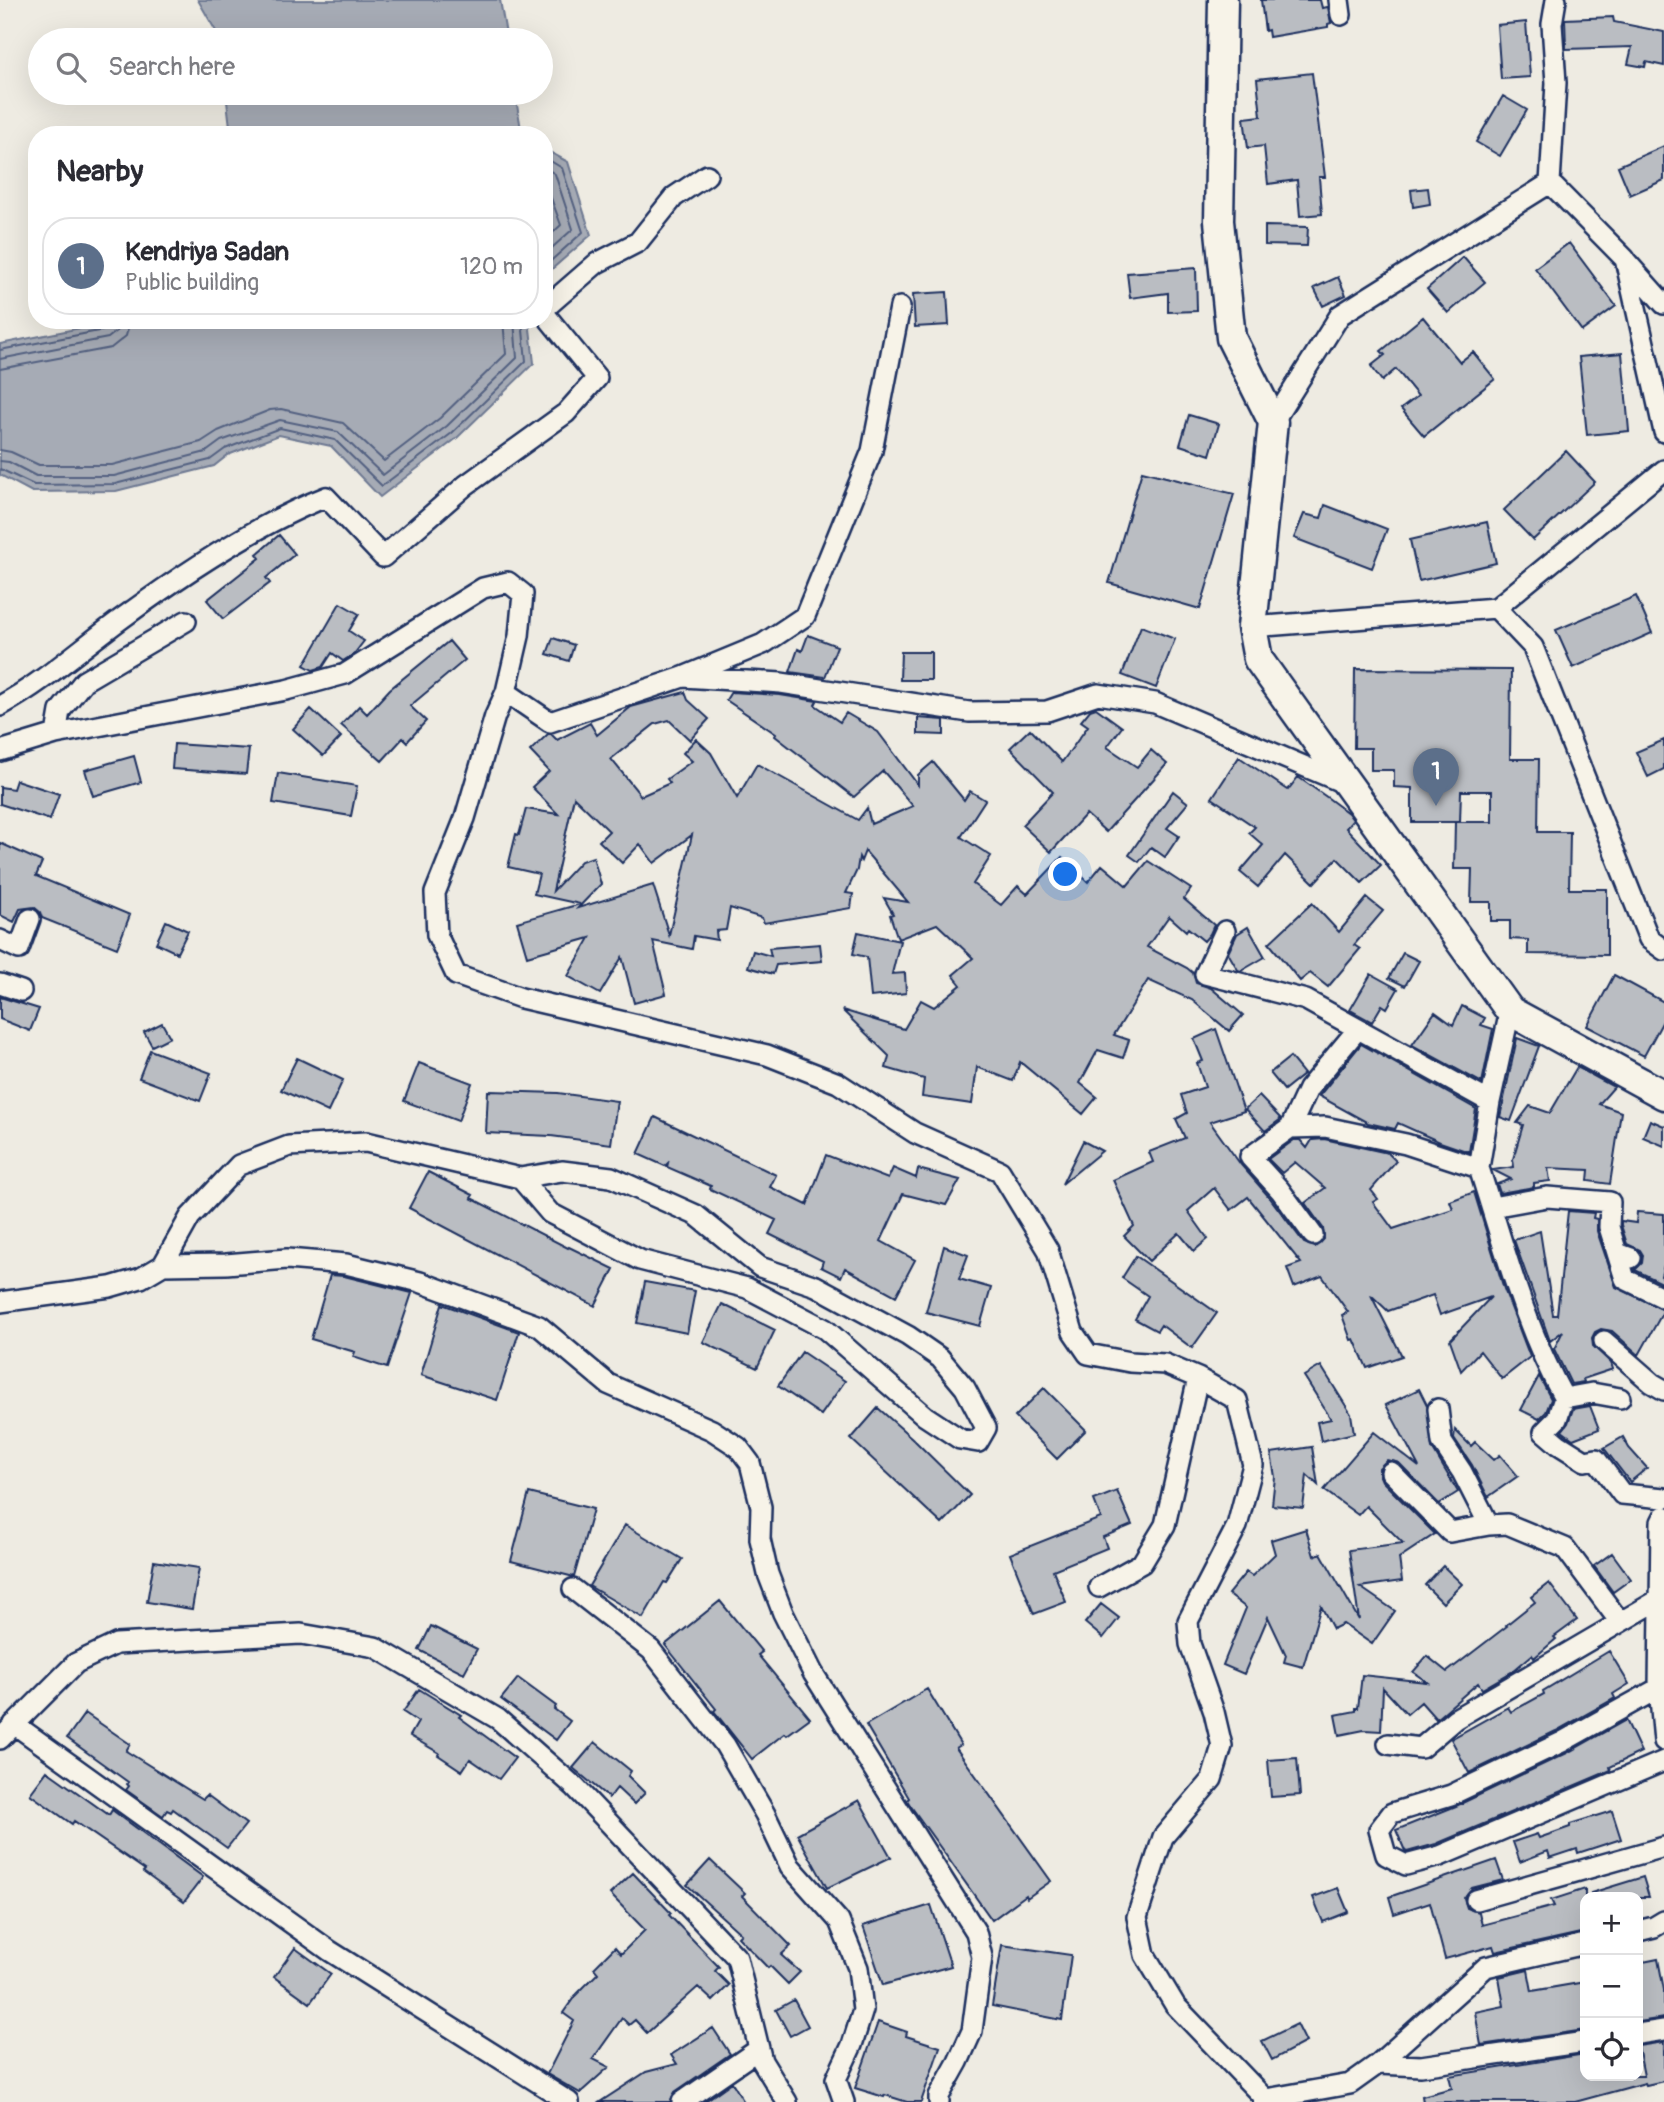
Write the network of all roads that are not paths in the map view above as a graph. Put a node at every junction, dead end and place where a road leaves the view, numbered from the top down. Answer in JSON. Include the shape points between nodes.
{"nodes":[{"id":1,"x":1223,"y":0,"type":"edge"},
{"id":2,"x":1556,"y":0,"type":"edge"},
{"id":3,"x":707,"y":175,"type":"dead end"},
{"id":4,"x":1550,"y":183,"type":"junction"},
{"id":5,"x":1625,"y":260,"type":"junction"},
{"id":6,"x":553,"y":303,"type":"edge"},
{"id":7,"x":1664,"y":304,"type":"edge"},
{"id":8,"x":900,"y":307,"type":"dead end"},
{"id":9,"x":553,"y":323,"type":"edge"},
{"id":10,"x":1273,"y":422,"type":"junction"},
{"id":11,"x":1664,"y":432,"type":"edge"},
{"id":12,"x":1664,"y":470,"type":"edge"},
{"id":13,"x":1496,"y":608,"type":"junction"},
{"id":14,"x":186,"y":621,"type":"dead end"},
{"id":15,"x":1252,"y":627,"type":"junction"},
{"id":16,"x":684,"y":677,"type":"junction"},
{"id":17,"x":506,"y":692,"type":"junction"},
{"id":18,"x":0,"y":706,"type":"edge"},
{"id":19,"x":56,"y":734,"type":"junction"},
{"id":20,"x":0,"y":751,"type":"edge"},
{"id":21,"x":1350,"y":786,"type":"junction"},
{"id":22,"x":30,"y":919,"type":"dead end"},
{"id":23,"x":1225,"y":931,"type":"dead end"},
{"id":24,"x":0,"y":940,"type":"edge"},
{"id":25,"x":1664,"y":950,"type":"edge"},
{"id":26,"x":0,"y":984,"type":"edge"},
{"id":27,"x":21,"y":991,"type":"dead end"},
{"id":28,"x":1510,"y":1011,"type":"junction"},
{"id":29,"x":1357,"y":1030,"type":"junction"},
{"id":30,"x":1664,"y":1095,"type":"edge"},
{"id":31,"x":1490,"y":1102,"type":"junction"},
{"id":32,"x":1290,"y":1128,"type":"junction"},
{"id":33,"x":1479,"y":1168,"type":"junction"},
{"id":34,"x":520,"y":1178,"type":"junction"},
{"id":35,"x":1492,"y":1207,"type":"junction"},
{"id":36,"x":1313,"y":1235,"type":"dead end"},
{"id":37,"x":163,"y":1265,"type":"junction"},
{"id":38,"x":760,"y":1267,"type":"junction"},
{"id":39,"x":747,"y":1287,"type":"junction"},
{"id":40,"x":1664,"y":1298,"type":"edge"},
{"id":41,"x":0,"y":1302,"type":"edge"},
{"id":42,"x":1604,"y":1341,"type":"dead end"},
{"id":43,"x":1198,"y":1378,"type":"junction"},
{"id":44,"x":1664,"y":1390,"type":"edge"},
{"id":45,"x":1564,"y":1398,"type":"junction"},
{"id":46,"x":1620,"y":1398,"type":"dead end"},
{"id":47,"x":1438,"y":1409,"type":"dead end"},
{"id":48,"x":1391,"y":1472,"type":"dead end"},
{"id":49,"x":1664,"y":1498,"type":"edge"},
{"id":50,"x":1664,"y":1516,"type":"edge"},
{"id":51,"x":1489,"y":1525,"type":"junction"},
{"id":52,"x":1098,"y":1587,"type":"dead end"},
{"id":53,"x":573,"y":1589,"type":"dead end"},
{"id":54,"x":1660,"y":1599,"type":"junction"},
{"id":55,"x":1620,"y":1622,"type":"junction"},
{"id":56,"x":1659,"y":1688,"type":"junction"},
{"id":57,"x":14,"y":1724,"type":"junction"},
{"id":58,"x":0,"y":1739,"type":"edge"},
{"id":59,"x":1664,"y":1741,"type":"edge"},
{"id":60,"x":1388,"y":1744,"type":"dead end"},
{"id":61,"x":1664,"y":1761,"type":"edge"},
{"id":62,"x":1664,"y":1847,"type":"edge"},
{"id":63,"x":1476,"y":1900,"type":"dead end"},
{"id":64,"x":1664,"y":1921,"type":"edge"},
{"id":65,"x":1643,"y":1930,"type":"edge"},
{"id":66,"x":1580,"y":1945,"type":"edge"},
{"id":67,"x":1664,"y":2030,"type":"edge"},
{"id":68,"x":1643,"y":2033,"type":"edge"},
{"id":69,"x":1580,"y":2043,"type":"edge"},
{"id":70,"x":759,"y":2049,"type":"junction"},
{"id":71,"x":1378,"y":2064,"type":"junction"},
{"id":72,"x":1266,"y":2101,"type":"edge"},
{"id":73,"x":569,"y":2102,"type":"edge"},
{"id":74,"x":682,"y":2102,"type":"edge"},
{"id":75,"x":787,"y":2102,"type":"edge"},
{"id":76,"x":844,"y":2102,"type":"edge"},
{"id":77,"x":939,"y":2102,"type":"edge"}],
"edges":[{"from":1,"to":10,"type":"street","via":[[1219,221],[1231,338]]},
{"from":2,"to":4,"type":"street"},
{"from":3,"to":6,"type":"street","via":[[674,197],[638,242],[597,263]]},
{"from":4,"to":5,"type":"street"},
{"from":4,"to":10,"type":"street","via":[[1340,315]]},
{"from":5,"to":7,"type":"street"},
{"from":5,"to":11,"type":"street"},
{"from":8,"to":16,"type":"street","via":[[872,451],[805,616],[764,644]]},
{"from":9,"to":18,"type":"street","via":[[597,379],[566,413],[466,485],[383,557],[326,496],[223,550],[122,618],[32,688]]},
{"from":10,"to":15,"type":"street"},
{"from":12,"to":13,"type":"street"},
{"from":13,"to":15,"type":"street"},
{"from":13,"to":25,"type":"street","via":[[1533,647],[1649,939]]},
{"from":14,"to":19,"type":"street","via":[[84,681],[60,711]]},
{"from":15,"to":21,"type":"street","via":[[1258,659]]},
{"from":16,"to":17,"type":"street","via":[[550,722]]},
{"from":16,"to":21,"type":"street","via":[[781,683],[969,712],[1047,710],[1098,694],[1144,701]]},
{"from":17,"to":19,"type":"street","via":[[523,594],[509,582],[484,588],[345,674],[286,690]]},
{"from":17,"to":43,"type":"street","via":[[435,893],[436,935],[456,975],[521,998],[767,1055],[838,1083],[915,1133],[1000,1171],[1048,1250],[1073,1332],[1088,1354],[1165,1364]]},
{"from":19,"to":20,"type":"street"},
{"from":21,"to":28,"type":"street"},
{"from":22,"to":24,"type":"street","via":[[19,949]]},
{"from":23,"to":29,"type":"street","via":[[1205,974],[1306,1000]]},
{"from":26,"to":27,"type":"street"},
{"from":28,"to":30,"type":"street"},
{"from":28,"to":31,"type":"street"},
{"from":29,"to":31,"type":"street"},
{"from":29,"to":32,"type":"street","via":[[1308,1089]]},
{"from":31,"to":33,"type":"street"},
{"from":32,"to":33,"type":"street","via":[[1325,1127],[1375,1137]]},
{"from":32,"to":36,"type":"street","via":[[1250,1157]]},
{"from":33,"to":35,"type":"street"},
{"from":34,"to":37,"type":"street","via":[[366,1142],[289,1146],[239,1165],[190,1217]]},
{"from":34,"to":38,"type":"street","via":[[562,1171],[611,1177],[696,1216]]},
{"from":34,"to":39,"type":"street","via":[[550,1213],[640,1260]]},
{"from":35,"to":40,"type":"street","via":[[1547,1197],[1610,1202],[1609,1227],[1624,1256],[1625,1279]]},
{"from":35,"to":45,"type":"street","via":[[1544,1361]]},
{"from":37,"to":41,"type":"street","via":[[141,1278],[110,1287]]},
{"from":37,"to":77,"type":"street","via":[[287,1259],[346,1264],[420,1282],[539,1326],[608,1384],[712,1430],[738,1447],[750,1463],[761,1507],[760,1539],[783,1613],[813,1672],[976,1932],[982,1957],[972,2031]]},
{"from":38,"to":39,"type":"street"},
{"from":38,"to":39,"type":"street","via":[[816,1286],[940,1358],[965,1388],[986,1429],[978,1442],[960,1439],[925,1416],[825,1329]]},
{"from":42,"to":44,"type":"street"},
{"from":43,"to":52,"type":"street","via":[[1165,1525],[1142,1563]]},
{"from":43,"to":72,"type":"street","via":[[1237,1400],[1253,1465],[1237,1527],[1188,1621],[1190,1644],[1222,1746],[1212,1779],[1163,1837],[1137,1917],[1145,1955],[1175,2006]]},
{"from":45,"to":46,"type":"street","via":[[1592,1393]]},
{"from":45,"to":49,"type":"street","via":[[1557,1419],[1544,1432],[1586,1461],[1596,1459],[1622,1494]]},
{"from":47,"to":51,"type":"street","via":[[1442,1442]]},
{"from":48,"to":51,"type":"street","via":[[1450,1532]]},
{"from":50,"to":54,"type":"street"},
{"from":51,"to":55,"type":"street","via":[[1507,1524],[1565,1548]]},
{"from":53,"to":76,"type":"street","via":[[651,1650],[725,1745],[790,1866],[839,1922],[858,1968],[863,2010],[836,2079]]},
{"from":54,"to":55,"type":"street"},
{"from":54,"to":56,"type":"street"},
{"from":55,"to":60,"type":"street","via":[[1455,1720],[1421,1748]]},
{"from":56,"to":59,"type":"street"},
{"from":56,"to":61,"type":"street","via":[[1562,1742],[1451,1795],[1392,1813],[1379,1830],[1386,1856],[1406,1865],[1440,1856]]},
{"from":57,"to":58,"type":"street"},
{"from":57,"to":70,"type":"street","via":[[76,1663],[116,1644],[301,1634],[375,1647],[498,1719],[585,1797],[737,1958]]},
{"from":57,"to":73,"type":"street","via":[[330,1951]]},
{"from":62,"to":63,"type":"street"},
{"from":64,"to":65,"type":"street"},
{"from":66,"to":71,"type":"street","via":[[1486,1967]]},
{"from":67,"to":68,"type":"street"},
{"from":69,"to":71,"type":"street","via":[[1421,2066]]},
{"from":70,"to":74,"type":"street"},
{"from":70,"to":75,"type":"street"},
{"from":71,"to":72,"type":"street","via":[[1350,2084]]}]}
